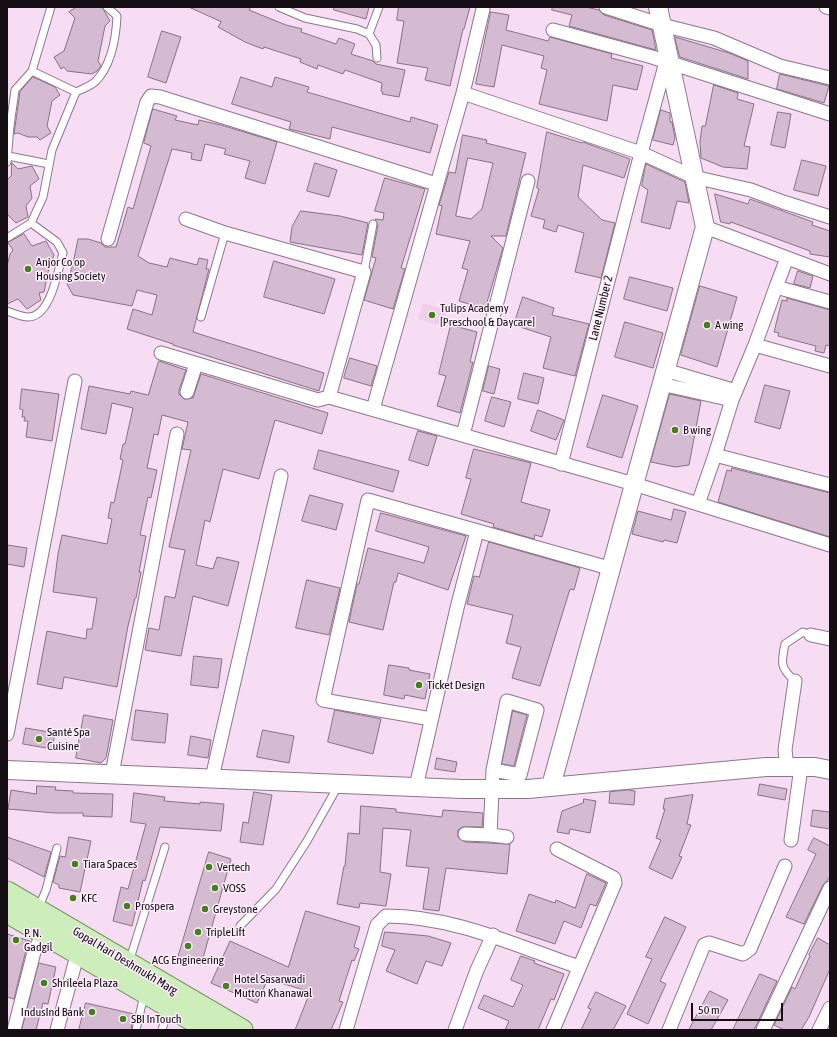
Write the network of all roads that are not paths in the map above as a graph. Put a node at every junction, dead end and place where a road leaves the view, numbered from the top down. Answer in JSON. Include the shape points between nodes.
{"nodes":[{"id":1,"x":51,"y":7,"type":"edge"},
{"id":2,"x":107,"y":7,"type":"edge"},
{"id":3,"x":279,"y":7,"type":"edge"},
{"id":4,"x":379,"y":7,"type":"edge"},
{"id":5,"x":606,"y":7,"type":"edge"},
{"id":6,"x":658,"y":7,"type":"edge"},
{"id":7,"x":826,"y":7,"type":"edge"},
{"id":8,"x":830,"y":8,"type":"edge"},
{"id":9,"x":289,"y":9,"type":"edge"},
{"id":10,"x":483,"y":9,"type":"dead end"},
{"id":11,"x":662,"y":25,"type":"junction"},
{"id":12,"x":553,"y":30,"type":"dead end"},
{"id":13,"x":369,"y":34,"type":"junction"},
{"id":14,"x":377,"y":58,"type":"dead end"},
{"id":15,"x":668,"y":62,"type":"junction"},
{"id":16,"x":32,"y":71,"type":"junction"},
{"id":17,"x":830,"y":78,"type":"edge"},
{"id":18,"x":76,"y":92,"type":"junction"},
{"id":19,"x":463,"y":93,"type":"junction"},
{"id":20,"x":10,"y":97,"type":"edge"},
{"id":21,"x":830,"y":114,"type":"edge"},
{"id":22,"x":641,"y":153,"type":"junction"},
{"id":23,"x":8,"y":159,"type":"edge"},
{"id":24,"x":49,"y":164,"type":"junction"},
{"id":25,"x":694,"y":177,"type":"junction"},
{"id":26,"x":528,"y":181,"type":"dead end"},
{"id":27,"x":436,"y":184,"type":"junction"},
{"id":28,"x":830,"y":217,"type":"edge"},
{"id":29,"x":186,"y":219,"type":"dead end"},
{"id":30,"x":32,"y":223,"type":"junction"},
{"id":31,"x":374,"y":224,"type":"dead end"},
{"id":32,"x":705,"y":227,"type":"junction"},
{"id":33,"x":225,"y":233,"type":"junction"},
{"id":34,"x":7,"y":238,"type":"edge"},
{"id":35,"x":108,"y":239,"type":"dead end"},
{"id":36,"x":787,"y":258,"type":"junction"},
{"id":37,"x":364,"y":272,"type":"junction"},
{"id":38,"x":830,"y":274,"type":"edge"},
{"id":39,"x":776,"y":287,"type":"junction"},
{"id":40,"x":830,"y":302,"type":"edge"},
{"id":41,"x":7,"y":311,"type":"edge"},
{"id":42,"x":201,"y":317,"type":"dead end"},
{"id":43,"x":755,"y":345,"type":"junction"},
{"id":44,"x":161,"y":353,"type":"dead end"},
{"id":45,"x":196,"y":364,"type":"junction"},
{"id":46,"x":830,"y":366,"type":"edge"},
{"id":47,"x":663,"y":377,"type":"junction"},
{"id":48,"x":75,"y":381,"type":"dead end"},
{"id":49,"x":187,"y":392,"type":"dead end"},
{"id":50,"x":734,"y":395,"type":"junction"},
{"id":51,"x":329,"y":396,"type":"junction"},
{"id":52,"x":373,"y":409,"type":"junction"},
{"id":53,"x":177,"y":434,"type":"dead end"},
{"id":54,"x":463,"y":435,"type":"junction"},
{"id":55,"x":715,"y":455,"type":"junction"},
{"id":56,"x":561,"y":464,"type":"junction"},
{"id":57,"x":281,"y":476,"type":"dead end"},
{"id":58,"x":634,"y":484,"type":"junction"},
{"id":59,"x":830,"y":485,"type":"edge"},
{"id":60,"x":698,"y":504,"type":"junction"},
{"id":61,"x":476,"y":531,"type":"junction"},
{"id":62,"x":830,"y":546,"type":"edge"},
{"id":63,"x":609,"y":568,"type":"junction"},
{"id":64,"x":811,"y":635,"type":"joint"},
{"id":65,"x":830,"y":639,"type":"edge"},
{"id":66,"x":795,"y":681,"type":"joint"},
{"id":67,"x":431,"y":719,"type":"junction"},
{"id":68,"x":7,"y":734,"type":"edge"},
{"id":69,"x":794,"y":767,"type":"junction"},
{"id":70,"x":7,"y":770,"type":"edge"},
{"id":71,"x":493,"y":770,"type":"junction"},
{"id":72,"x":830,"y":770,"type":"edge"},
{"id":73,"x":112,"y":774,"type":"junction"},
{"id":74,"x":212,"y":778,"type":"junction"},
{"id":75,"x":339,"y":784,"type":"junction"},
{"id":76,"x":551,"y":786,"type":"junction"},
{"id":77,"x":416,"y":787,"type":"junction"},
{"id":78,"x":493,"y":789,"type":"junction"},
{"id":79,"x":465,"y":834,"type":"dead end"},
{"id":80,"x":490,"y":835,"type":"junction"},
{"id":81,"x":507,"y":837,"type":"dead end"},
{"id":82,"x":791,"y":840,"type":"dead end"},
{"id":83,"x":165,"y":847,"type":"dead end"},
{"id":84,"x":57,"y":848,"type":"dead end"},
{"id":85,"x":557,"y":849,"type":"dead end"},
{"id":86,"x":785,"y":866,"type":"dead end"},
{"id":87,"x":830,"y":888,"type":"edge"},
{"id":88,"x":7,"y":892,"type":"edge"},
{"id":89,"x":37,"y":910,"type":"junction"},
{"id":90,"x":7,"y":912,"type":"edge"},
{"id":91,"x":240,"y":926,"type":"dead end"},
{"id":92,"x":44,"y":932,"type":"junction"},
{"id":93,"x":493,"y":935,"type":"junction"},
{"id":94,"x":78,"y":952,"type":"junction"},
{"id":95,"x":129,"y":963,"type":"junction"},
{"id":96,"x":579,"y":967,"type":"junction"},
{"id":97,"x":145,"y":993,"type":"junction"},
{"id":98,"x":171,"y":999,"type":"junction"},
{"id":99,"x":830,"y":1008,"type":"edge"},
{"id":100,"x":14,"y":1030,"type":"edge"},
{"id":101,"x":57,"y":1030,"type":"edge"},
{"id":102,"x":136,"y":1030,"type":"edge"},
{"id":103,"x":162,"y":1030,"type":"edge"},
{"id":104,"x":209,"y":1030,"type":"edge"},
{"id":105,"x":242,"y":1030,"type":"edge"},
{"id":106,"x":346,"y":1030,"type":"edge"},
{"id":107,"x":456,"y":1030,"type":"edge"},
{"id":108,"x":553,"y":1030,"type":"edge"},
{"id":109,"x":669,"y":1030,"type":"edge"},
{"id":110,"x":763,"y":1030,"type":"edge"},
{"id":111,"x":819,"y":1030,"type":"edge"}],
"edges":[{"from":1,"to":16,"type":"lane"},
{"from":2,"to":18,"type":"lane","via":[[117,16],[116,35],[108,65],[95,82]]},
{"from":3,"to":9,"type":"lane"},
{"from":4,"to":13,"type":"lane"},
{"from":5,"to":11,"type":"street"},
{"from":6,"to":11,"type":"street"},
{"from":7,"to":8,"type":"street"},
{"from":9,"to":13,"type":"lane","via":[[329,24],[358,29]]},
{"from":10,"to":19,"type":"street"},
{"from":11,"to":15,"type":"street"},
{"from":11,"to":17,"type":"street","via":[[714,38],[780,66]]},
{"from":12,"to":15,"type":"street"},
{"from":13,"to":14,"type":"lane","via":[[376,45]]},
{"from":15,"to":21,"type":"street"},
{"from":15,"to":22,"type":"street","name":"Lane Number 2"},
{"from":15,"to":25,"type":"street"},
{"from":16,"to":18,"type":"lane"},
{"from":16,"to":20,"type":"lane"},
{"from":18,"to":24,"type":"lane","via":[[52,150]]},
{"from":19,"to":22,"type":"street"},
{"from":19,"to":27,"type":"street"},
{"from":20,"to":23,"type":"lane"},
{"from":22,"to":25,"type":"street"},
{"from":22,"to":56,"type":"street","name":"Lane Number 2"},
{"from":23,"to":24,"type":"lane"},
{"from":24,"to":30,"type":"lane","via":[[43,198]]},
{"from":25,"to":28,"type":"street","via":[[751,190]]},
{"from":25,"to":32,"type":"street"},
{"from":26,"to":54,"type":"street"},
{"from":27,"to":35,"type":"street","via":[[151,96],[147,102]]},
{"from":27,"to":52,"type":"street"},
{"from":29,"to":33,"type":"street"},
{"from":30,"to":34,"type":"lane"},
{"from":30,"to":41,"type":"lane","via":[[57,242],[62,253],[51,295],[49,302],[38,315],[27,318]]},
{"from":31,"to":37,"type":"lane"},
{"from":32,"to":36,"type":"street"},
{"from":32,"to":47,"type":"street"},
{"from":33,"to":37,"type":"street"},
{"from":33,"to":42,"type":"lane"},
{"from":36,"to":38,"type":"street"},
{"from":36,"to":39,"type":"street"},
{"from":37,"to":51,"type":"street"},
{"from":39,"to":40,"type":"street"},
{"from":39,"to":43,"type":"street"},
{"from":43,"to":46,"type":"street"},
{"from":43,"to":50,"type":"street"},
{"from":44,"to":45,"type":"street"},
{"from":45,"to":49,"type":"street"},
{"from":45,"to":51,"type":"street","via":[[318,400]]},
{"from":47,"to":50,"type":"street"},
{"from":47,"to":58,"type":"street"},
{"from":48,"to":68,"type":"street"},
{"from":50,"to":55,"type":"street"},
{"from":51,"to":52,"type":"street"},
{"from":52,"to":54,"type":"street"},
{"from":53,"to":73,"type":"street"},
{"from":54,"to":56,"type":"street"},
{"from":55,"to":59,"type":"street"},
{"from":55,"to":60,"type":"street"},
{"from":56,"to":58,"type":"street"},
{"from":57,"to":74,"type":"street"},
{"from":58,"to":60,"type":"street"},
{"from":58,"to":63,"type":"street"},
{"from":60,"to":62,"type":"street"},
{"from":61,"to":63,"type":"street"},
{"from":61,"to":67,"type":"street"},
{"from":61,"to":67,"type":"street","via":[[368,500],[323,700]]},
{"from":63,"to":76,"type":"street"},
{"from":64,"to":65,"type":"street"},
{"from":64,"to":66,"type":"lane","via":[[803,632],[785,644],[782,659],[784,672]]},
{"from":66,"to":69,"type":"street","via":[[785,750]]},
{"from":67,"to":77,"type":"street"},
{"from":69,"to":72,"type":"street"},
{"from":69,"to":76,"type":"street","via":[[697,772]]},
{"from":69,"to":82,"type":"street"},
{"from":70,"to":73,"type":"street"},
{"from":71,"to":71,"type":"street","via":[[507,701],[537,710],[520,775]]},
{"from":71,"to":78,"type":"street"},
{"from":73,"to":74,"type":"street"},
{"from":74,"to":75,"type":"street"},
{"from":75,"to":77,"type":"street"},
{"from":75,"to":91,"type":"lane","via":[[276,889]]},
{"from":76,"to":78,"type":"street"},
{"from":77,"to":78,"type":"street"},
{"from":78,"to":80,"type":"street"},
{"from":79,"to":80,"type":"street"},
{"from":80,"to":81,"type":"street"},
{"from":83,"to":95,"type":"lane"},
{"from":84,"to":89,"type":"lane","via":[[46,890]]},
{"from":85,"to":96,"type":"street","via":[[614,878],[615,883]]},
{"from":86,"to":109,"type":"street","via":[[750,949],[743,954],[709,943],[704,945]]},
{"from":87,"to":110,"type":"street"},
{"from":88,"to":89,"type":"main road","name":"Gopal Hari Deshmukh Marg"},
{"from":89,"to":95,"type":"main road","name":"Gopal Hari Deshmukh Marg"},
{"from":90,"to":92,"type":"main road","name":"Gopal Hari Deshmukh Marg"},
{"from":92,"to":94,"type":"main road","name":"Gopal Hari Deshmukh Marg"},
{"from":92,"to":100,"type":"street","via":[[34,952]]},
{"from":93,"to":96,"type":"street"},
{"from":93,"to":106,"type":"street","via":[[447,923],[404,916],[386,916],[377,925]]},
{"from":93,"to":107,"type":"street","via":[[477,970]]},
{"from":94,"to":97,"type":"main road","name":"Gopal Hari Deshmukh Marg"},
{"from":94,"to":101,"type":"street"},
{"from":95,"to":98,"type":"main road","name":"Gopal Hari Deshmukh Marg"},
{"from":96,"to":108,"type":"street"},
{"from":97,"to":98,"type":"main road","name":"Gopal Hari Deshmukh Marg"},
{"from":97,"to":102,"type":"lane"},
{"from":98,"to":103,"type":"lane"},
{"from":98,"to":104,"type":"main road","name":"Gopal Hari Deshmukh Marg"},
{"from":98,"to":105,"type":"main road","name":"Gopal Hari Deshmukh Marg"},
{"from":99,"to":111,"type":"street"}]}
